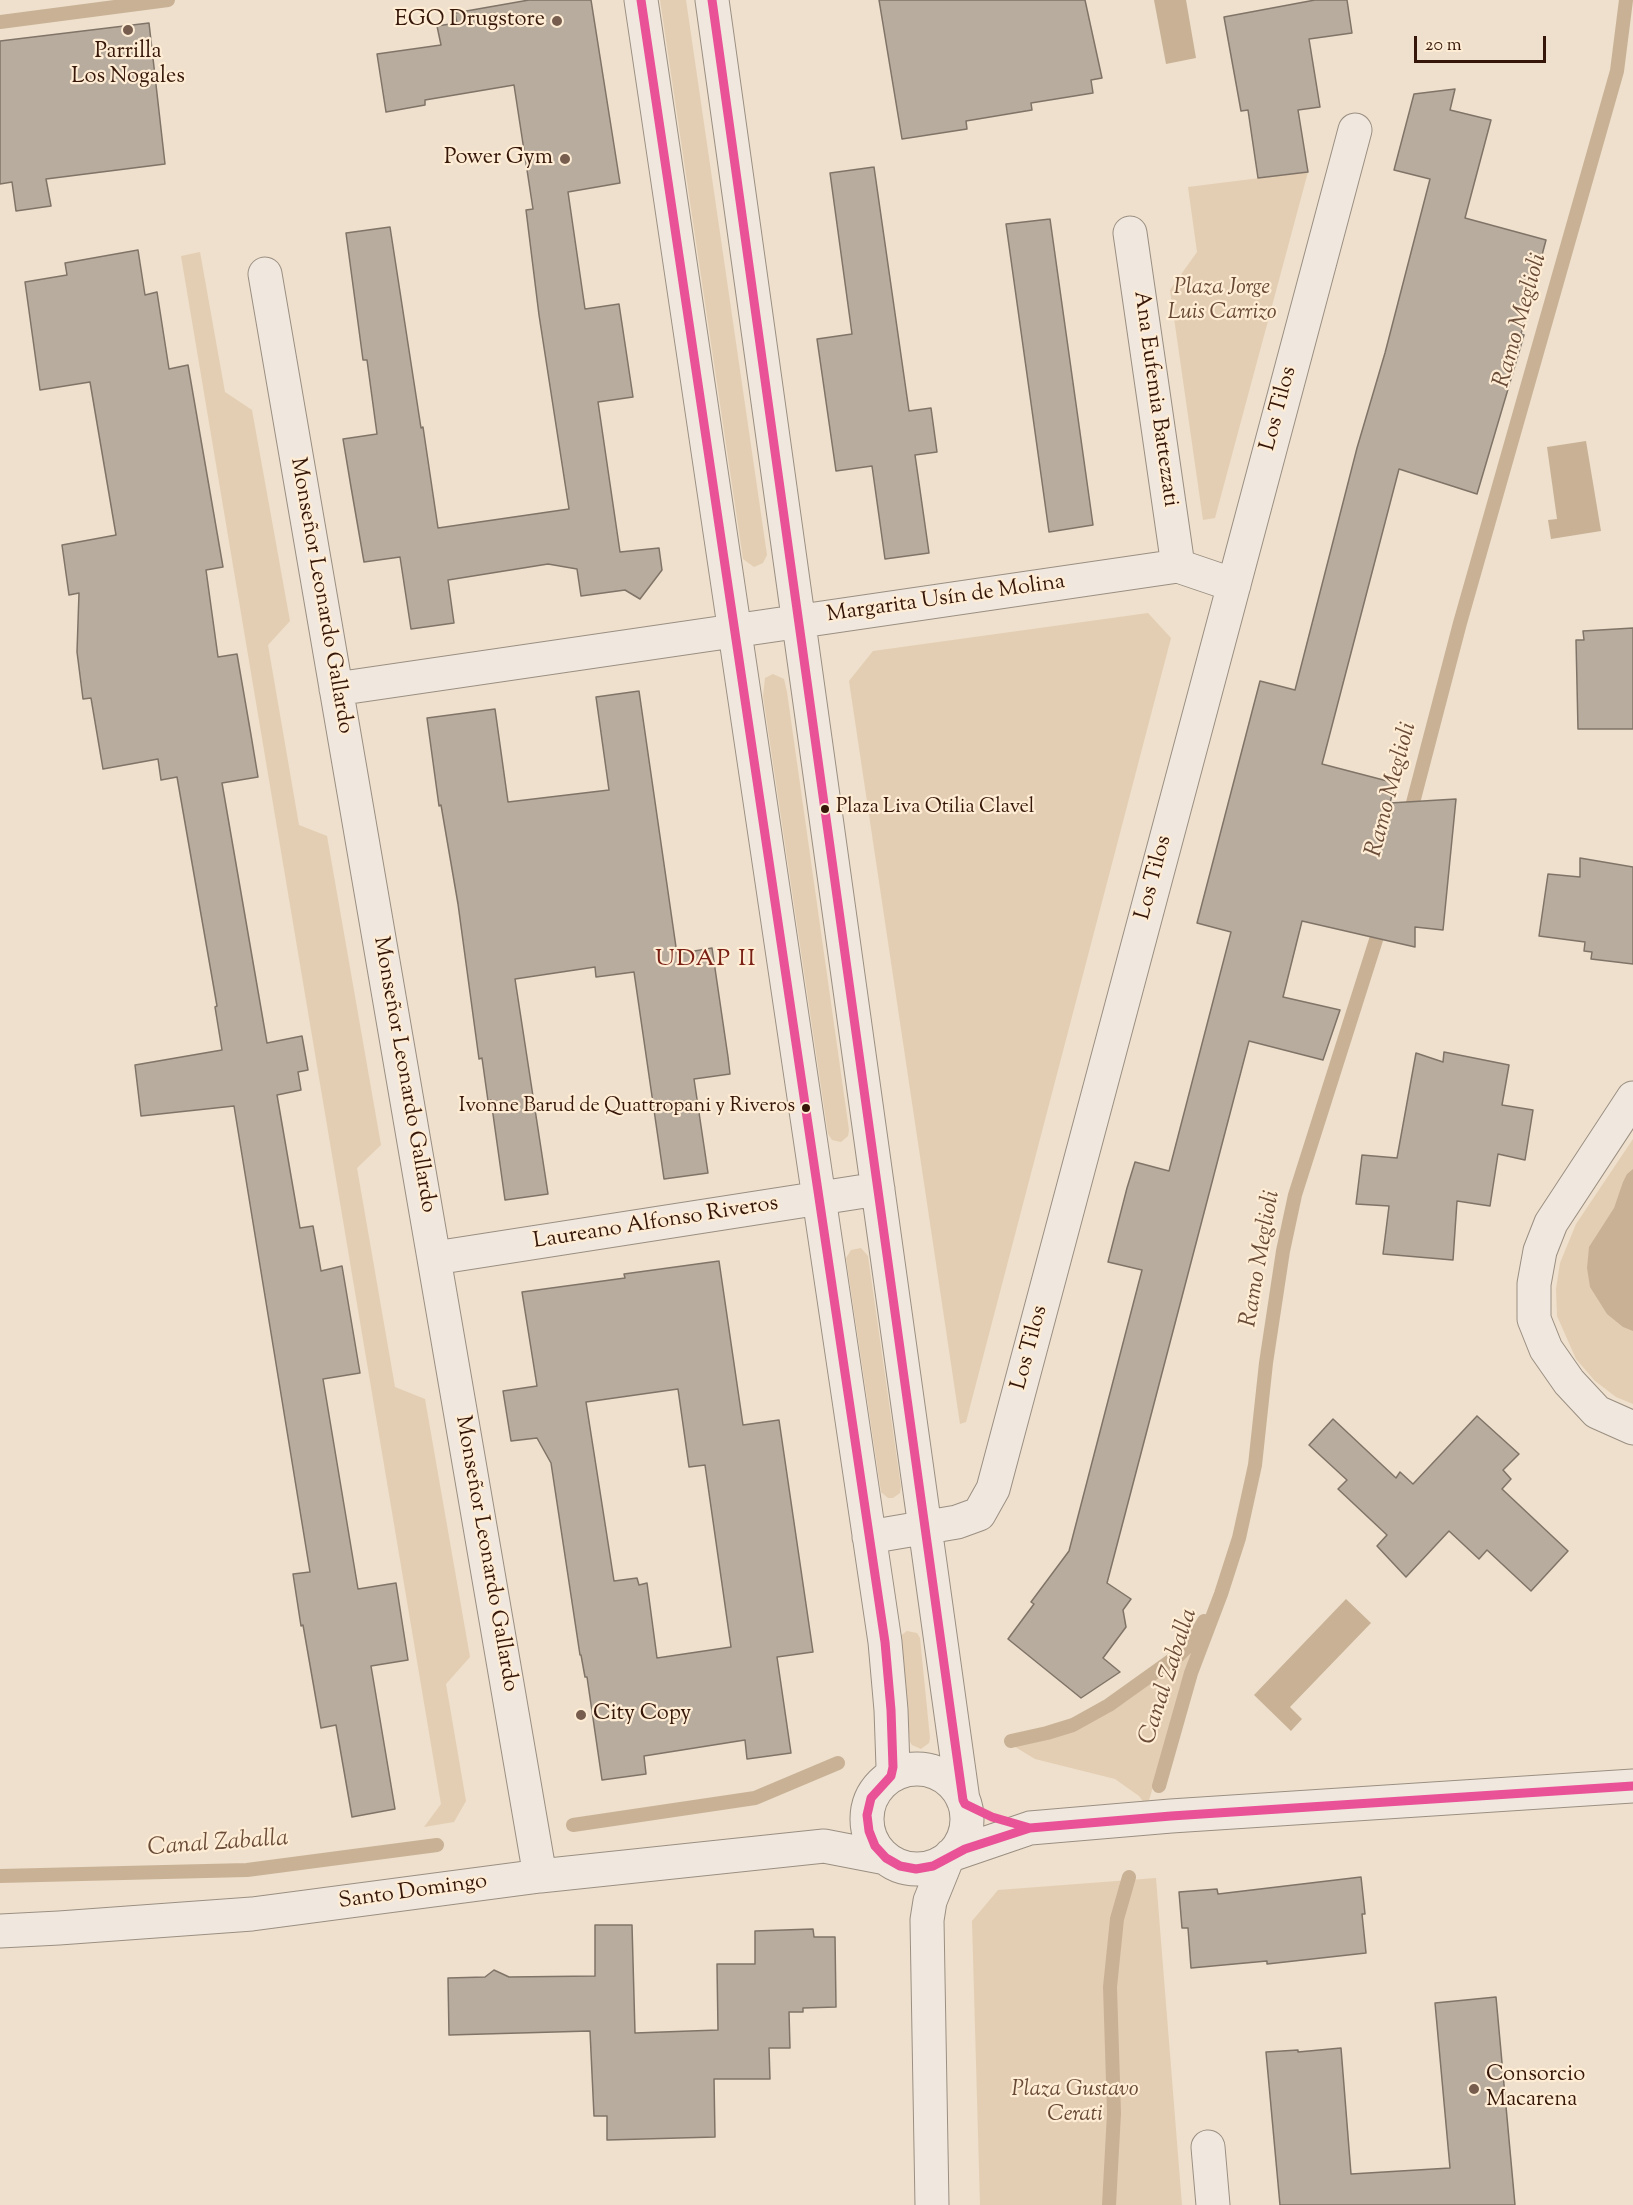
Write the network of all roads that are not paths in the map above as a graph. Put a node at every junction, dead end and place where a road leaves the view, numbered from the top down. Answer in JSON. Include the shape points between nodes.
{"nodes":[{"id":1,"x":641,"y":0,"type":"edge"},
{"id":2,"x":712,"y":0,"type":"edge"},
{"id":3,"x":1354,"y":130,"type":"dead end"},
{"id":4,"x":1131,"y":233,"type":"dead end"},
{"id":5,"x":264,"y":274,"type":"dead end"},
{"id":6,"x":1178,"y":566,"type":"junction"},
{"id":7,"x":1234,"y":585,"type":"junction"},
{"id":8,"x":799,"y":621,"type":"junction"},
{"id":9,"x":735,"y":631,"type":"junction"},
{"id":10,"x":336,"y":689,"type":"junction"},
{"id":11,"x":1633,"y":1098,"type":"edge"},
{"id":12,"x":878,"y":1190,"type":"junction"},
{"id":13,"x":819,"y":1199,"type":"junction"},
{"id":14,"x":435,"y":1258,"type":"junction"},
{"id":15,"x":1633,"y":1428,"type":"edge"},
{"id":16,"x":926,"y":1528,"type":"junction"},
{"id":17,"x":869,"y":1537,"type":"junction"},
{"id":18,"x":1633,"y":1786,"type":"edge"},
{"id":19,"x":881,"y":1787,"type":"junction"},
{"id":20,"x":964,"y":1802,"type":"junction"},
{"id":21,"x":1029,"y":1828,"type":"junction"},
{"id":22,"x":824,"y":1846,"type":"junction"},
{"id":23,"x":949,"y":1857,"type":"junction"},
{"id":24,"x":893,"y":1862,"type":"junction"},
{"id":25,"x":540,"y":1876,"type":"junction"},
{"id":26,"x":927,"y":1920,"type":"junction"},
{"id":27,"x":0,"y":1930,"type":"edge"},
{"id":28,"x":1208,"y":2147,"type":"dead end"},
{"id":29,"x":932,"y":2205,"type":"edge"},
{"id":30,"x":1213,"y":2205,"type":"edge"}],
"edges":[{"from":1,"to":9,"type":"street"},
{"from":2,"to":8,"type":"street"},
{"from":3,"to":7,"type":"street","name":"Los Tilos"},
{"from":4,"to":6,"type":"street","name":"Ana Eufemia Battezzati"},
{"from":5,"to":10,"type":"street","name":"Monseñor Leonardo Gallardo"},
{"from":6,"to":7,"type":"street","name":"Margarita Usín de Molina"},
{"from":6,"to":8,"type":"street","name":"Margarita Usín de Molina"},
{"from":7,"to":16,"type":"street","name":"Los Tilos","via":[[993,1489],[979,1514]]},
{"from":8,"to":9,"type":"street","name":"Margarita Usín de Molina"},
{"from":8,"to":12,"type":"street"},
{"from":9,"to":10,"type":"street","name":"Margarita Usín de Molina"},
{"from":9,"to":13,"type":"street"},
{"from":10,"to":14,"type":"street","name":"Monseñor Leonardo Gallardo"},
{"from":11,"to":15,"type":"street","via":[[1551,1223],[1540,1251],[1534,1284],[1534,1319],[1546,1349],[1597,1412]]},
{"from":12,"to":13,"type":"street","name":"Laureano Alfonso Riveros"},
{"from":12,"to":16,"type":"street"},
{"from":13,"to":14,"type":"street","name":"Laureano Alfonso Riveros"},
{"from":13,"to":17,"type":"street"},
{"from":14,"to":25,"type":"street","name":"Monseñor Leonardo Gallardo"},
{"from":16,"to":17,"type":"street","name":"Los Tilos"},
{"from":16,"to":20,"type":"street"},
{"from":17,"to":19,"type":"street","via":[[891,1710],[893,1767]]},
{"from":18,"to":21,"type":"street"},
{"from":19,"to":20,"type":"street","via":[[904,1771],[932,1771],[956,1788]]},
{"from":19,"to":22,"type":"street"},
{"from":19,"to":24,"type":"street","via":[[867,1815],[869,1831],[875,1846]]},
{"from":20,"to":21,"type":"street"},
{"from":20,"to":23,"type":"street","via":[[965,1832]]},
{"from":21,"to":23,"type":"street"},
{"from":22,"to":24,"type":"street","name":"Santo Domingo"},
{"from":22,"to":25,"type":"street","name":"Santo Domingo"},
{"from":23,"to":24,"type":"street","via":[[916,1869]]},
{"from":23,"to":26,"type":"street","via":[[930,1901]]},
{"from":24,"to":26,"type":"street","via":[[916,1888]]},
{"from":25,"to":27,"type":"street","name":"Santo Domingo","via":[[252,1914]]},
{"from":26,"to":29,"type":"street"},
{"from":28,"to":30,"type":"street"}]}
